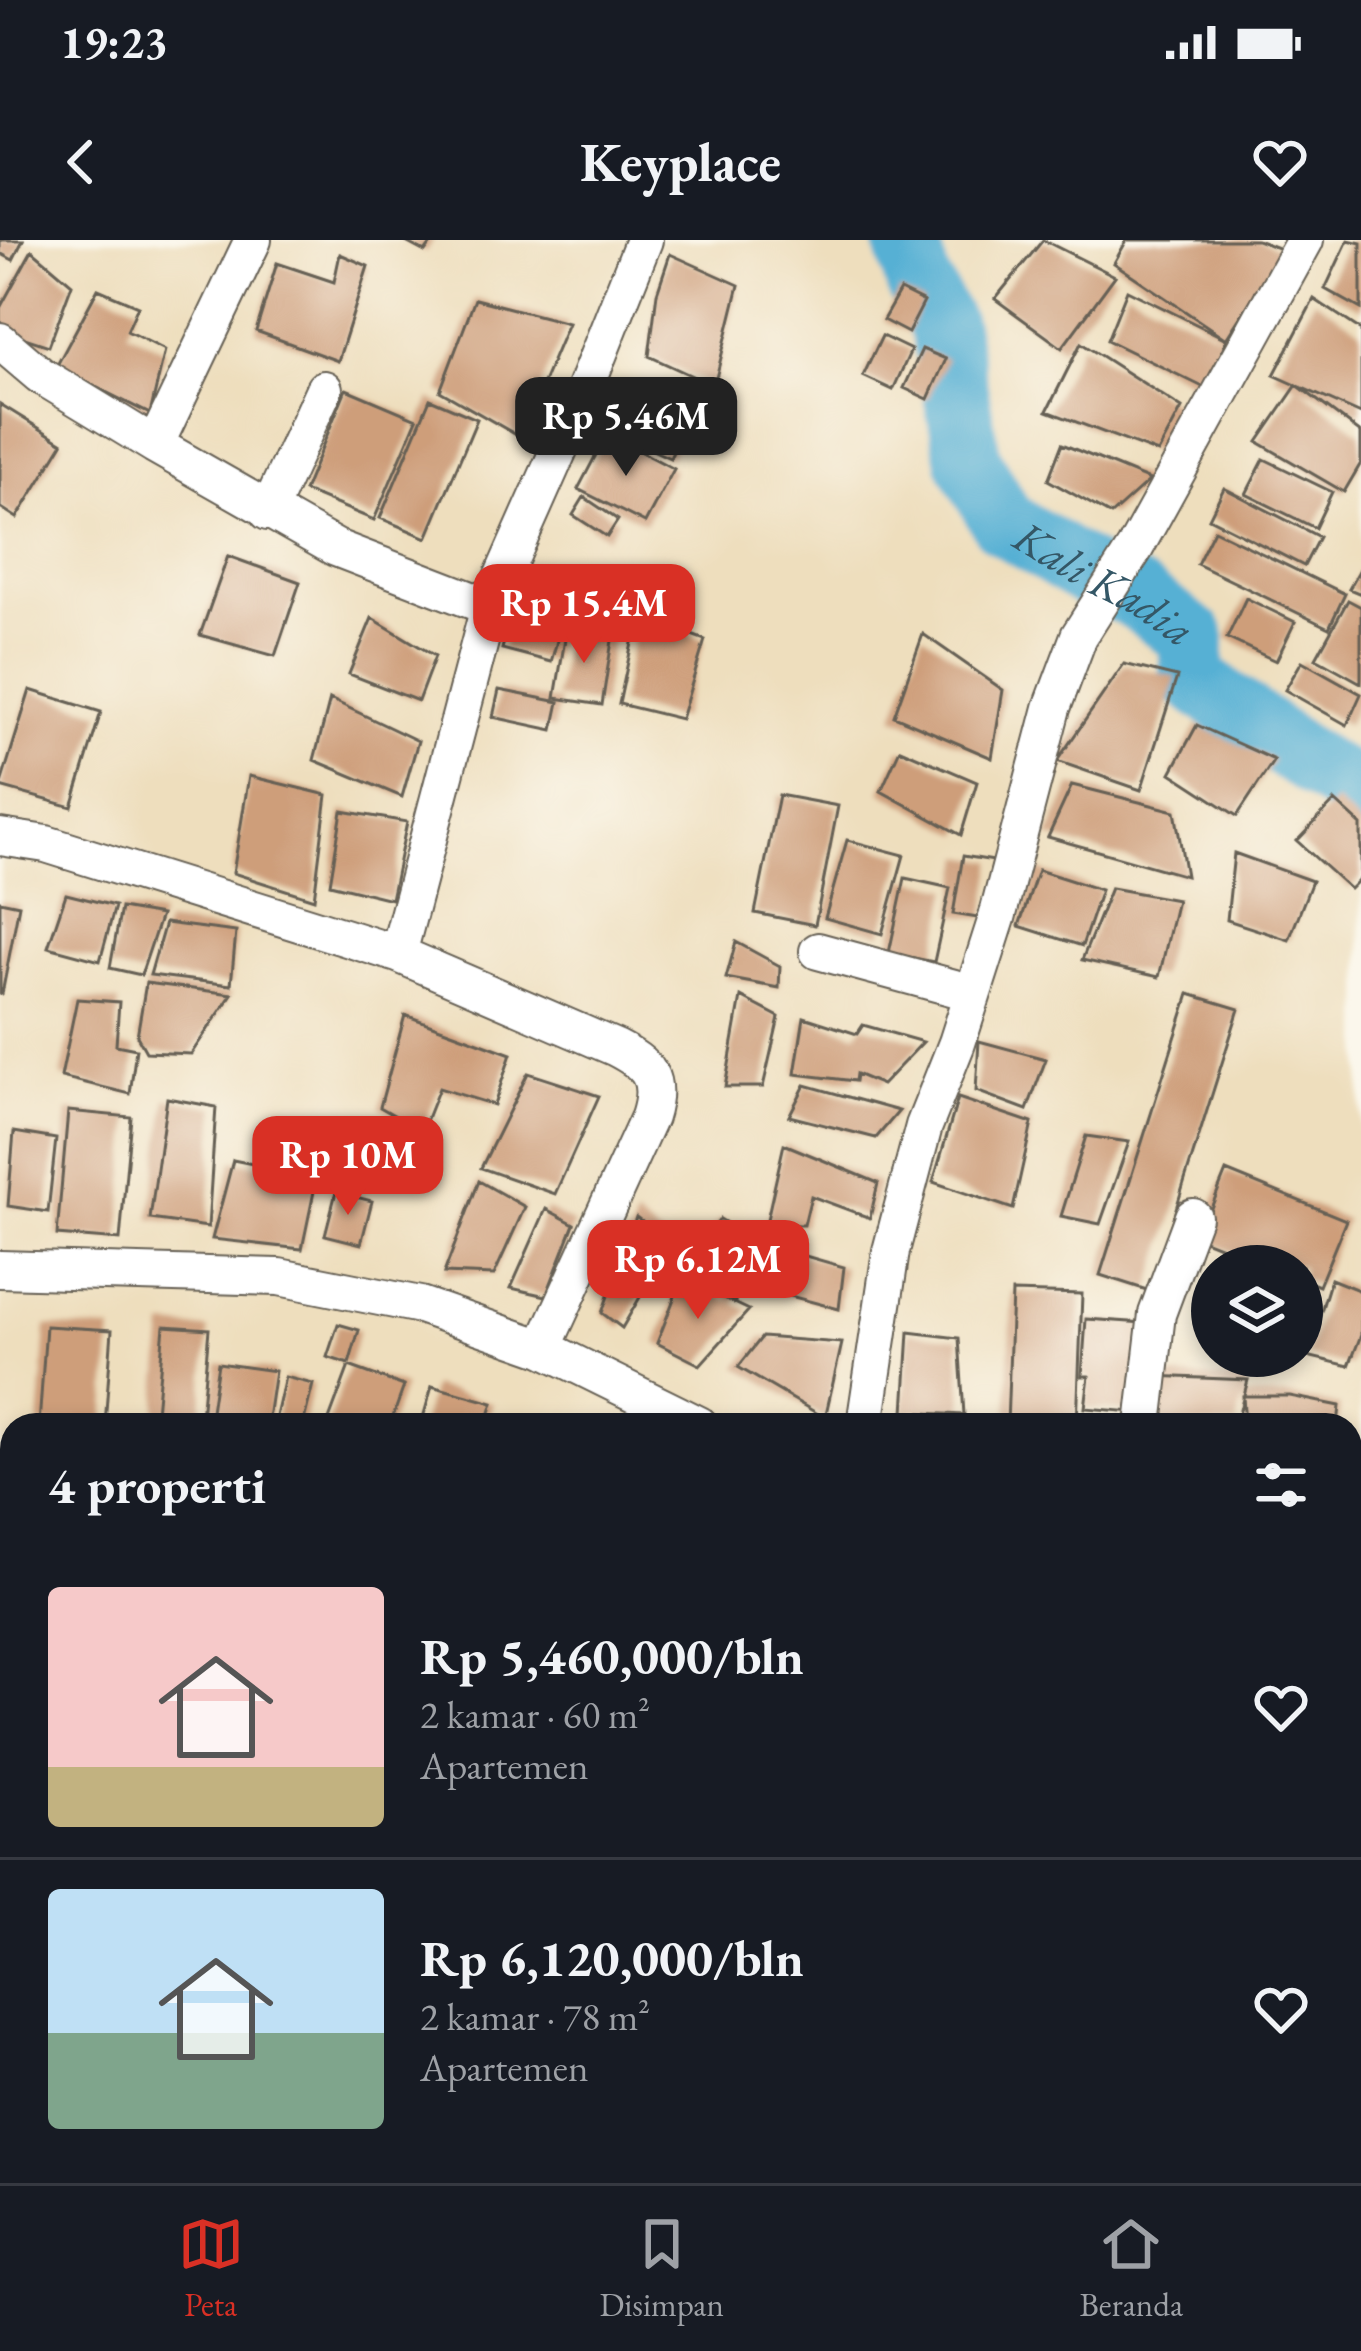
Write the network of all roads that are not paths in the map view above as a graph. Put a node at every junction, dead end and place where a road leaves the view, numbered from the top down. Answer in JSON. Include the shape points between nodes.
{"nodes":[{"id":1,"x":254,"y":240,"type":"edge"},
{"id":2,"x":644,"y":240,"type":"edge"},
{"id":3,"x":1305,"y":240,"type":"edge"},
{"id":4,"x":0,"y":341,"type":"edge"},
{"id":5,"x":323,"y":389,"type":"dead end"},
{"id":6,"x":155,"y":445,"type":"junction"},
{"id":7,"x":268,"y":512,"type":"junction"},
{"id":8,"x":490,"y":608,"type":"junction"},
{"id":9,"x":0,"y":837,"type":"edge"},
{"id":10,"x":818,"y":951,"type":"dead end"},
{"id":11,"x":398,"y":954,"type":"junction"},
{"id":12,"x":973,"y":992,"type":"junction"},
{"id":13,"x":1193,"y":1217,"type":"dead end"},
{"id":14,"x":0,"y":1269,"type":"edge"},
{"id":15,"x":543,"y":1348,"type":"junction"},
{"id":16,"x":675,"y":1413,"type":"edge"},
{"id":17,"x":868,"y":1413,"type":"edge"},
{"id":18,"x":1145,"y":1413,"type":"edge"}],
"edges":[{"from":1,"to":6,"type":"street"},
{"from":2,"to":8,"type":"street"},
{"from":3,"to":12,"type":"street","via":[[1079,636]]},
{"from":4,"to":6,"type":"street"},
{"from":5,"to":7,"type":"street"},
{"from":6,"to":7,"type":"street"},
{"from":7,"to":8,"type":"street","via":[[336,548]]},
{"from":8,"to":11,"type":"street"},
{"from":9,"to":11,"type":"street","via":[[46,844]]},
{"from":10,"to":12,"type":"street"},
{"from":11,"to":15,"type":"street","via":[[630,1055],[651,1077],[649,1117]]},
{"from":12,"to":17,"type":"street","via":[[924,1126],[891,1251]]},
{"from":13,"to":18,"type":"street","via":[[1157,1314]]},
{"from":14,"to":15,"type":"street","via":[[279,1277],[420,1305]]},
{"from":15,"to":16,"type":"street"}]}
